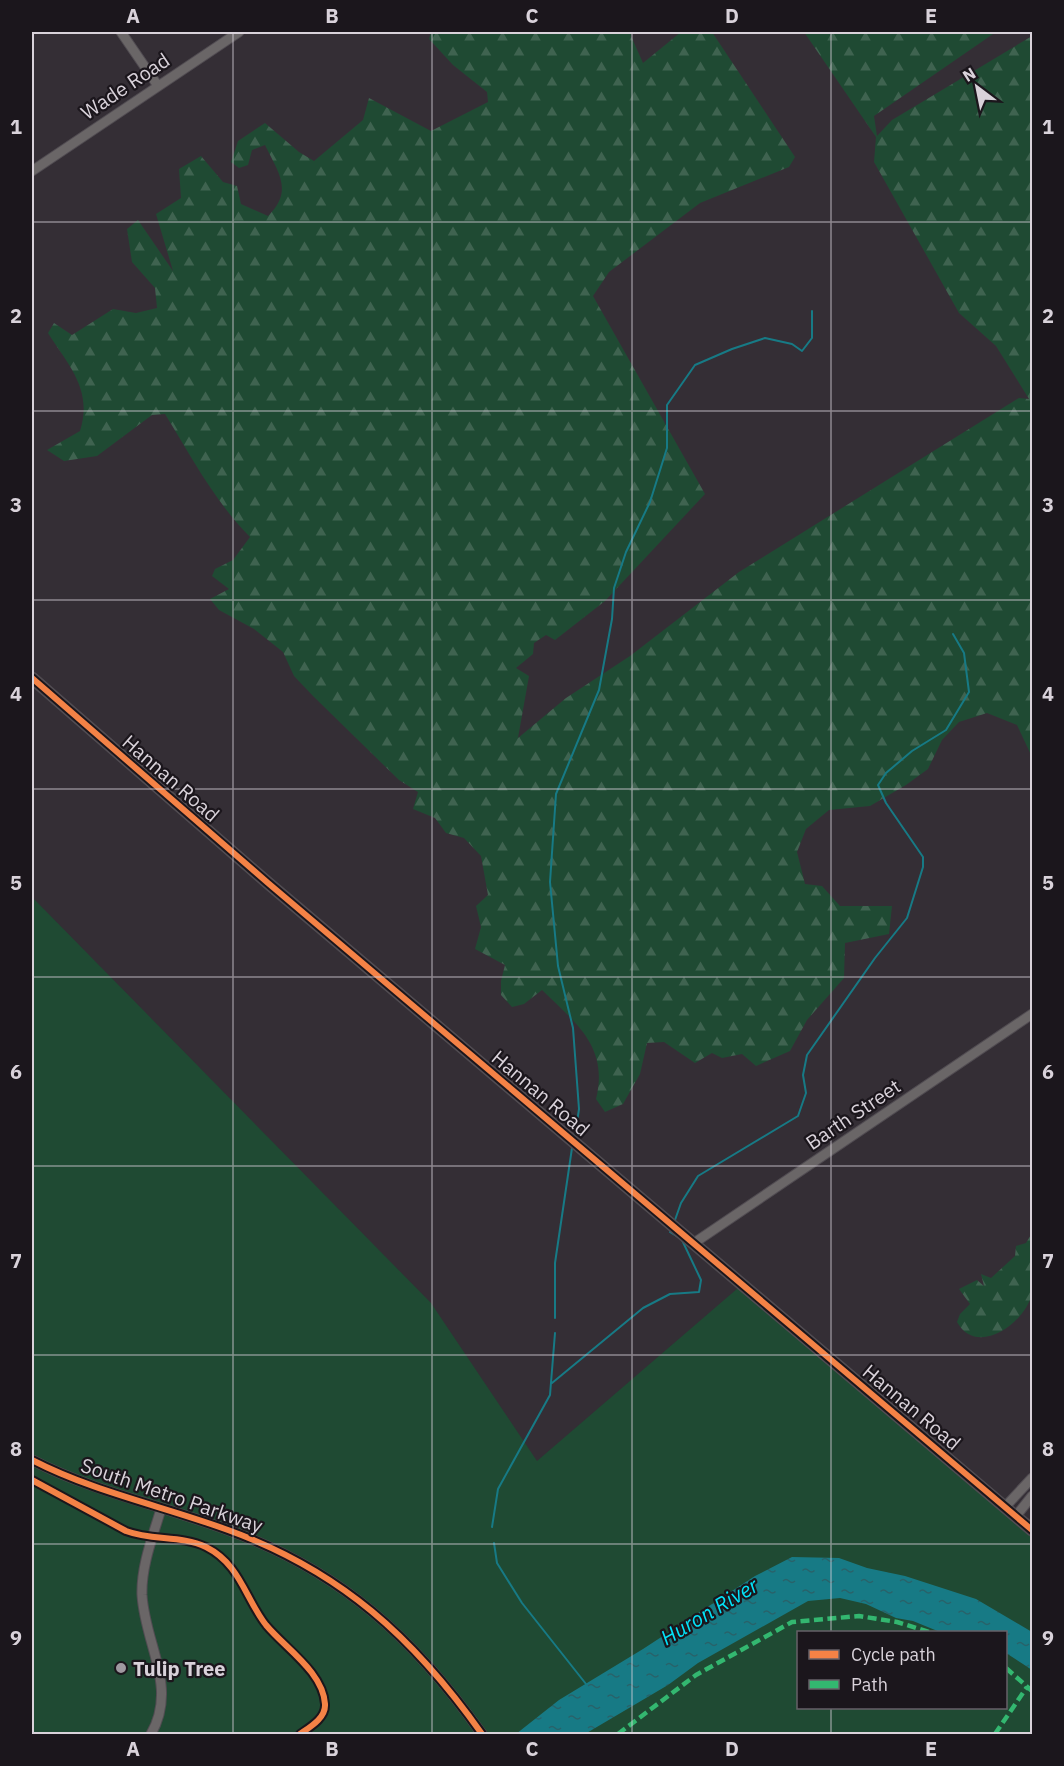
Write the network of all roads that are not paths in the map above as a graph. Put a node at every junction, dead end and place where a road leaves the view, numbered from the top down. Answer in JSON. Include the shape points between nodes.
{"nodes":[{"id":1,"x":121,"y":32,"type":"edge"},
{"id":2,"x":239,"y":32,"type":"edge"},
{"id":3,"x":158,"y":86,"type":"junction"},
{"id":4,"x":32,"y":171,"type":"edge"},
{"id":5,"x":32,"y":678,"type":"edge"},
{"id":6,"x":1032,"y":1014,"type":"edge"},
{"id":7,"x":694,"y":1243,"type":"junction"},
{"id":8,"x":32,"y":1460,"type":"edge"},
{"id":9,"x":1032,"y":1478,"type":"edge"},
{"id":10,"x":1032,"y":1496,"type":"edge"},
{"id":11,"x":1005,"y":1508,"type":"junction"},
{"id":12,"x":161,"y":1509,"type":"junction"},
{"id":13,"x":1016,"y":1516,"type":"junction"},
{"id":14,"x":1032,"y":1530,"type":"edge"},
{"id":15,"x":151,"y":1734,"type":"edge"},
{"id":16,"x":482,"y":1734,"type":"edge"}],
"edges":[{"from":1,"to":3,"type":"street"},
{"from":2,"to":3,"type":"street","name":"Wade Road"},
{"from":3,"to":4,"type":"street","name":"Wade Road"},
{"from":5,"to":7,"type":"street","name":"Hannan Road"},
{"from":6,"to":7,"type":"street","name":"Barth Street"},
{"from":7,"to":11,"type":"street","name":"Hannan Road"},
{"from":8,"to":12,"type":"street","name":"South Metro Parkway","via":[[84,1483]]},
{"from":9,"to":11,"type":"street"},
{"from":10,"to":13,"type":"street"},
{"from":11,"to":13,"type":"street","name":"Hannan Road"},
{"from":12,"to":15,"type":"street","via":[[142,1584],[144,1611],[163,1690],[162,1712]]},
{"from":12,"to":16,"type":"street","name":"South Metro Parkway","via":[[259,1542],[340,1587],[412,1647]]},
{"from":13,"to":14,"type":"street","name":"Hannan Road"}]}
